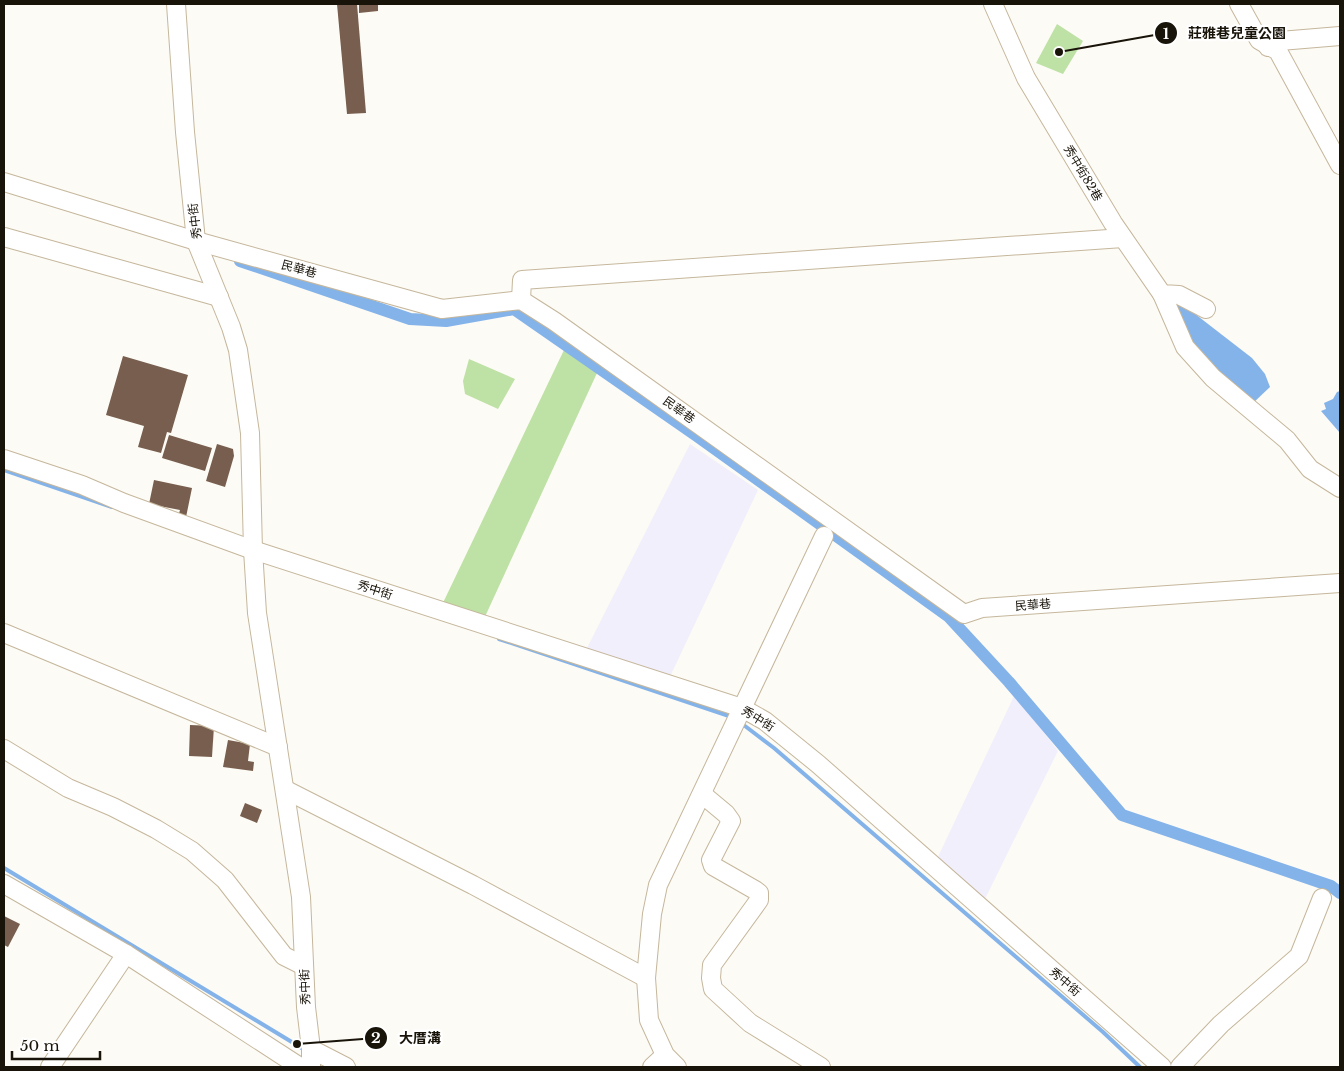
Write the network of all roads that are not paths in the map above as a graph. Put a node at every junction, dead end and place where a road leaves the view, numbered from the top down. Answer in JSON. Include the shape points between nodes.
{"nodes":[{"id":1,"x":176,"y":4,"type":"edge"},
{"id":2,"x":994,"y":4,"type":"edge"},
{"id":3,"x":1238,"y":4,"type":"edge"},
{"id":4,"x":1340,"y":36,"type":"edge"},
{"id":5,"x":1268,"y":46,"type":"junction"},
{"id":6,"x":1340,"y":166,"type":"edge"},
{"id":7,"x":4,"y":182,"type":"edge"},
{"id":8,"x":4,"y":237,"type":"edge"},
{"id":9,"x":1123,"y":238,"type":"junction"},
{"id":10,"x":196,"y":241,"type":"junction"},
{"id":11,"x":1162,"y":294,"type":"junction"},
{"id":12,"x":218,"y":298,"type":"junction"},
{"id":13,"x":521,"y":300,"type":"junction"},
{"id":14,"x":1206,"y":310,"type":"dead end"},
{"id":15,"x":4,"y":459,"type":"edge"},
{"id":16,"x":1340,"y":488,"type":"edge"},
{"id":17,"x":824,"y":536,"type":"dead end"},
{"id":18,"x":253,"y":550,"type":"junction"},
{"id":19,"x":1340,"y":583,"type":"edge"},
{"id":20,"x":4,"y":633,"type":"edge"},
{"id":21,"x":742,"y":708,"type":"junction"},
{"id":22,"x":278,"y":746,"type":"junction"},
{"id":23,"x":4,"y":749,"type":"edge"},
{"id":24,"x":285,"y":792,"type":"junction"},
{"id":25,"x":702,"y":794,"type":"junction"},
{"id":26,"x":4,"y":884,"type":"edge"},
{"id":27,"x":1322,"y":898,"type":"dead end"},
{"id":28,"x":126,"y":954,"type":"junction"},
{"id":29,"x":304,"y":966,"type":"junction"},
{"id":30,"x":646,"y":978,"type":"junction"},
{"id":31,"x":671,"y":1061,"type":"edge"},
{"id":32,"x":308,"y":1062,"type":"edge"},
{"id":33,"x":50,"y":1067,"type":"edge"},
{"id":34,"x":346,"y":1067,"type":"edge"},
{"id":35,"x":652,"y":1067,"type":"edge"},
{"id":36,"x":821,"y":1067,"type":"edge"},
{"id":37,"x":1162,"y":1067,"type":"edge"},
{"id":38,"x":1180,"y":1067,"type":"edge"}],
"edges":[{"from":1,"to":10,"type":"street","name":"秀中街"},
{"from":2,"to":9,"type":"street","name":"秀中街82巷","via":[[1026,78]]},
{"from":3,"to":5,"type":"street","via":[[1259,40]]},
{"from":4,"to":5,"type":"street","via":[[1280,41]]},
{"from":5,"to":6,"type":"street","via":[[1278,51]]},
{"from":7,"to":10,"type":"street","name":"民華巷"},
{"from":8,"to":12,"type":"street"},
{"from":9,"to":11,"type":"street","name":"秀中街82巷"},
{"from":9,"to":13,"type":"street","via":[[522,280]]},
{"from":10,"to":12,"type":"street","name":"秀中街"},
{"from":10,"to":13,"type":"street","name":"民華巷","via":[[442,309]]},
{"from":11,"to":14,"type":"street","via":[[1179,295]]},
{"from":11,"to":16,"type":"street","name":"秀中街82巷","via":[[1186,347],[1212,378],[1287,440],[1310,469]]},
{"from":12,"to":18,"type":"street","name":"秀中街","via":[[238,350],[250,433]]},
{"from":13,"to":19,"type":"street","name":"民華巷","via":[[964,614],[982,608]]},
{"from":15,"to":18,"type":"street","name":"秀中街"},
{"from":17,"to":21,"type":"street"},
{"from":18,"to":21,"type":"street","name":"秀中街"},
{"from":18,"to":22,"type":"street","name":"秀中街","via":[[257,613]]},
{"from":20,"to":22,"type":"street"},
{"from":21,"to":25,"type":"street"},
{"from":21,"to":37,"type":"street","name":"秀中街","via":[[765,721],[818,764]]},
{"from":22,"to":24,"type":"street","name":"秀中街"},
{"from":23,"to":29,"type":"street","via":[[68,788],[122,811],[192,851],[226,880],[284,956]]},
{"from":24,"to":29,"type":"street","name":"秀中街","via":[[302,897]]},
{"from":24,"to":30,"type":"street","via":[[473,885]]},
{"from":25,"to":30,"type":"street","via":[[658,885]]},
{"from":25,"to":36,"type":"street","via":[[731,820],[711,860],[713,866],[759,893],[759,900],[712,965],[713,989],[750,1022]]},
{"from":26,"to":28,"type":"street"},
{"from":27,"to":38,"type":"street","via":[[1299,956],[1221,1024]]},
{"from":28,"to":32,"type":"street"},
{"from":28,"to":33,"type":"street"},
{"from":29,"to":32,"type":"street","name":"秀中街"},
{"from":30,"to":31,"type":"street","via":[[649,1020]]},
{"from":31,"to":35,"type":"street"},
{"from":32,"to":34,"type":"street"}]}
